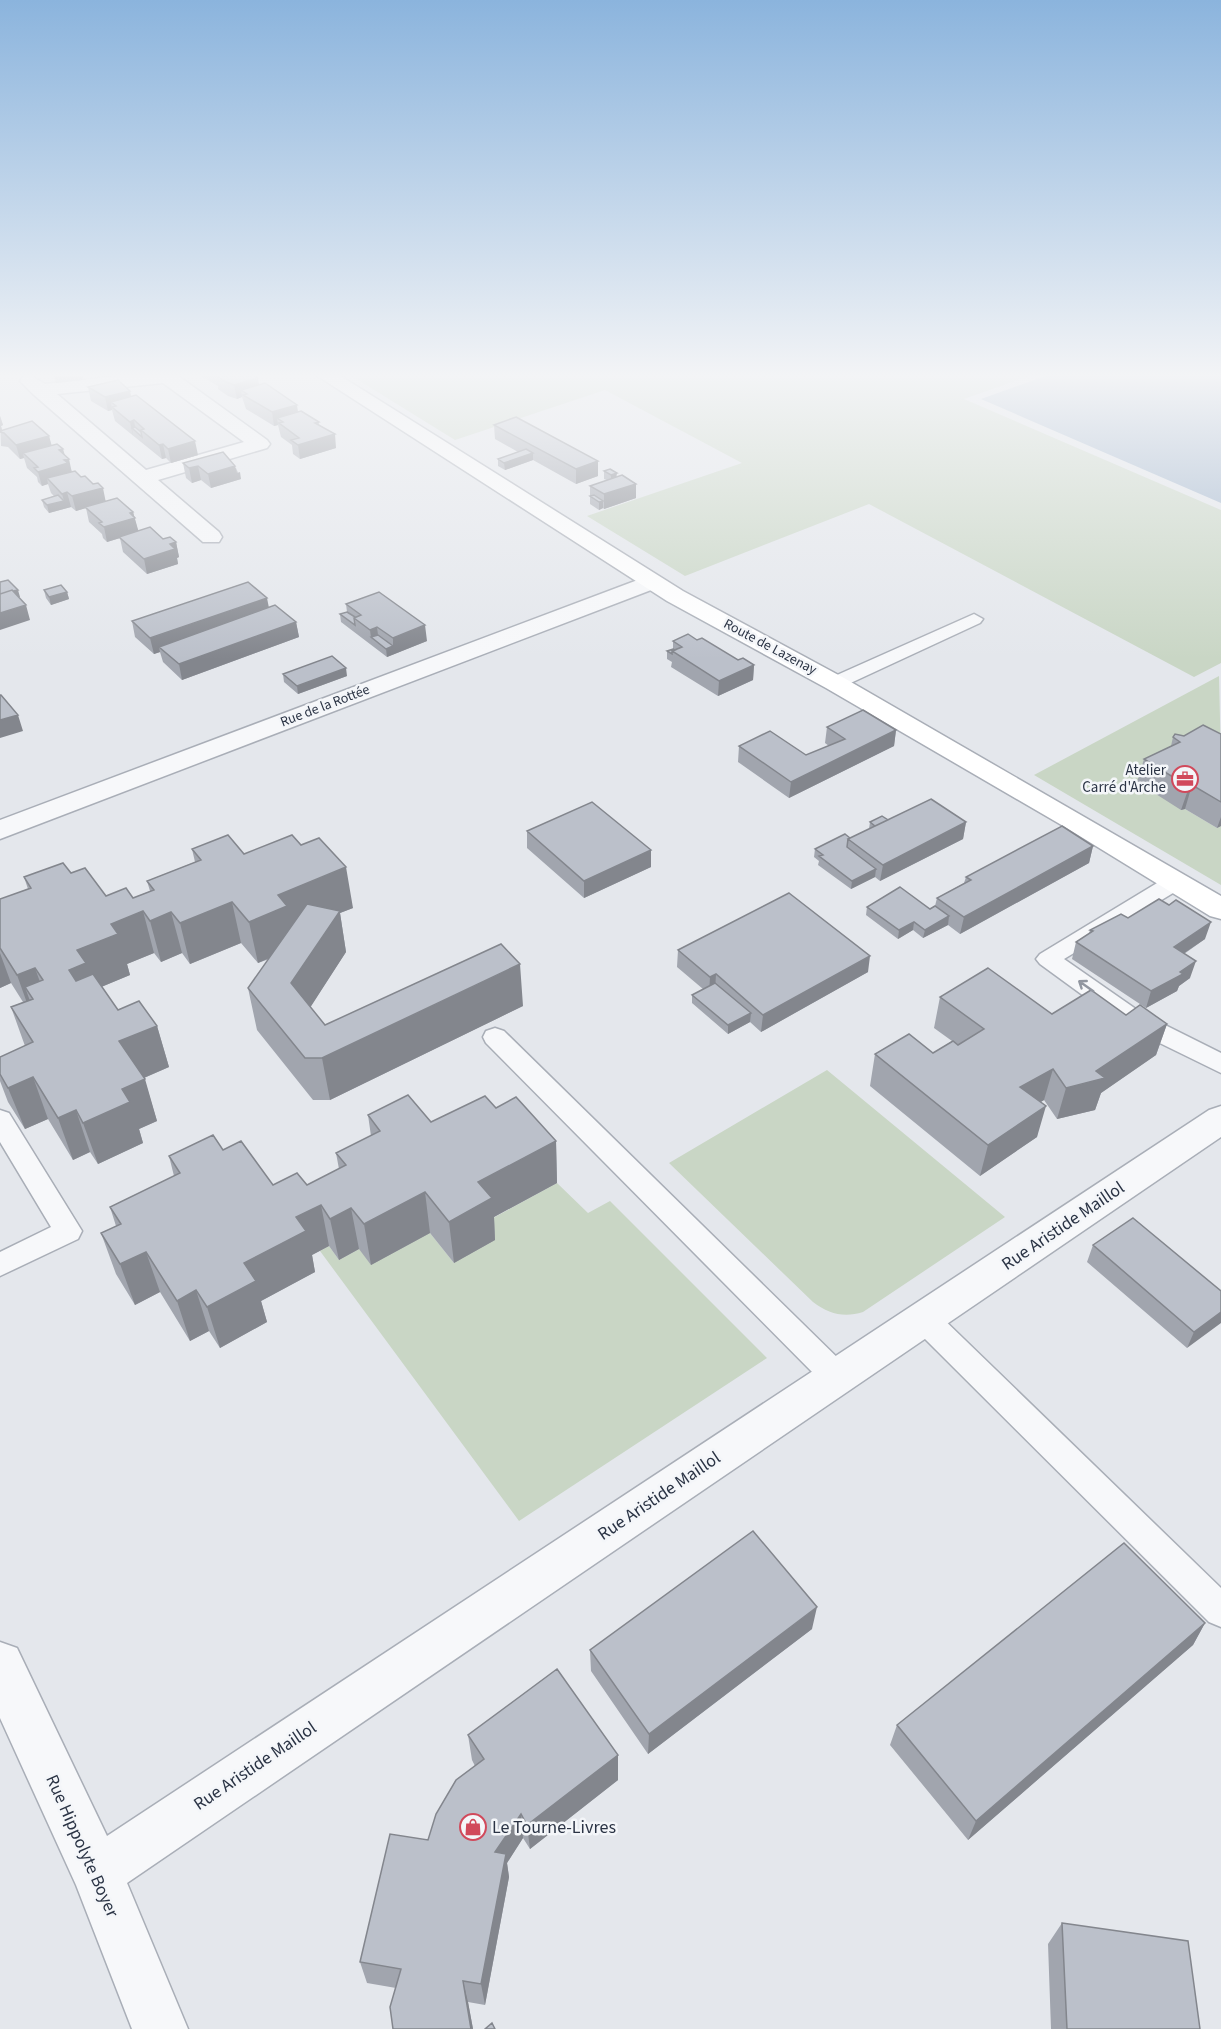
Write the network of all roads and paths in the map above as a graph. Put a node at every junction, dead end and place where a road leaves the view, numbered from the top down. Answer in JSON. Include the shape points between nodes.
{"nodes":[{"id":1,"x":133,"y":470,"type":"edge"},
{"id":2,"x":172,"y":470,"type":"edge"},
{"id":3,"x":474,"y":470,"type":"edge"},
{"id":4,"x":143,"y":478,"type":"junction"},
{"id":5,"x":211,"y":537,"type":"dead end"},
{"id":6,"x":651,"y":582,"type":"junction"},
{"id":7,"x":974,"y":619,"type":"dead end"},
{"id":8,"x":835,"y":683,"type":"junction"},
{"id":9,"x":0,"y":830,"type":"edge"},
{"id":10,"x":1175,"y":882,"type":"junction"},
{"id":11,"x":1221,"y":909,"type":"edge"},
{"id":12,"x":495,"y":1037,"type":"dead end"},
{"id":13,"x":1221,"y":1064,"type":"edge"},
{"id":14,"x":1221,"y":1119,"type":"edge"},
{"id":15,"x":0,"y":1120,"type":"edge"},
{"id":16,"x":0,"y":1265,"type":"edge"},
{"id":17,"x":924,"y":1318,"type":"junction"},
{"id":18,"x":837,"y":1377,"type":"junction"},
{"id":19,"x":1221,"y":1611,"type":"edge"},
{"id":20,"x":0,"y":1665,"type":"edge"},
{"id":21,"x":97,"y":1873,"type":"junction"},
{"id":22,"x":160,"y":2029,"type":"edge"}],
"edges":[{"from":1,"to":4,"type":"street"},
{"from":2,"to":4,"type":"street"},
{"from":3,"to":6,"type":"street","name":"Route de Lazenay"},
{"from":4,"to":5,"type":"street"},
{"from":6,"to":8,"type":"street","name":"Route de Lazenay"},
{"from":6,"to":9,"type":"street","name":"Rue de la Rottée"},
{"from":7,"to":8,"type":"lane"},
{"from":8,"to":10,"type":"street","name":"Route de Lazenay"},
{"from":10,"to":11,"type":"street","name":"Route de Lazenay"},
{"from":13,"to":10,"type":"lane","one_way":true,"via":[[1134,1020],[1048,959]]},
{"from":12,"to":18,"type":"lane"},
{"from":14,"to":17,"type":"street","name":"Rue Aristide Maillol"},
{"from":15,"to":16,"type":"lane","via":[[68,1231]]},
{"from":17,"to":18,"type":"street","name":"Rue Aristide Maillol"},
{"from":17,"to":19,"type":"lane"},
{"from":18,"to":21,"type":"street","name":"Rue Aristide Maillol"},
{"from":20,"to":21,"type":"street","name":"Rue Hippolyte Boyer"},
{"from":21,"to":22,"type":"street","name":"Rue Hippolyte Boyer"}]}
